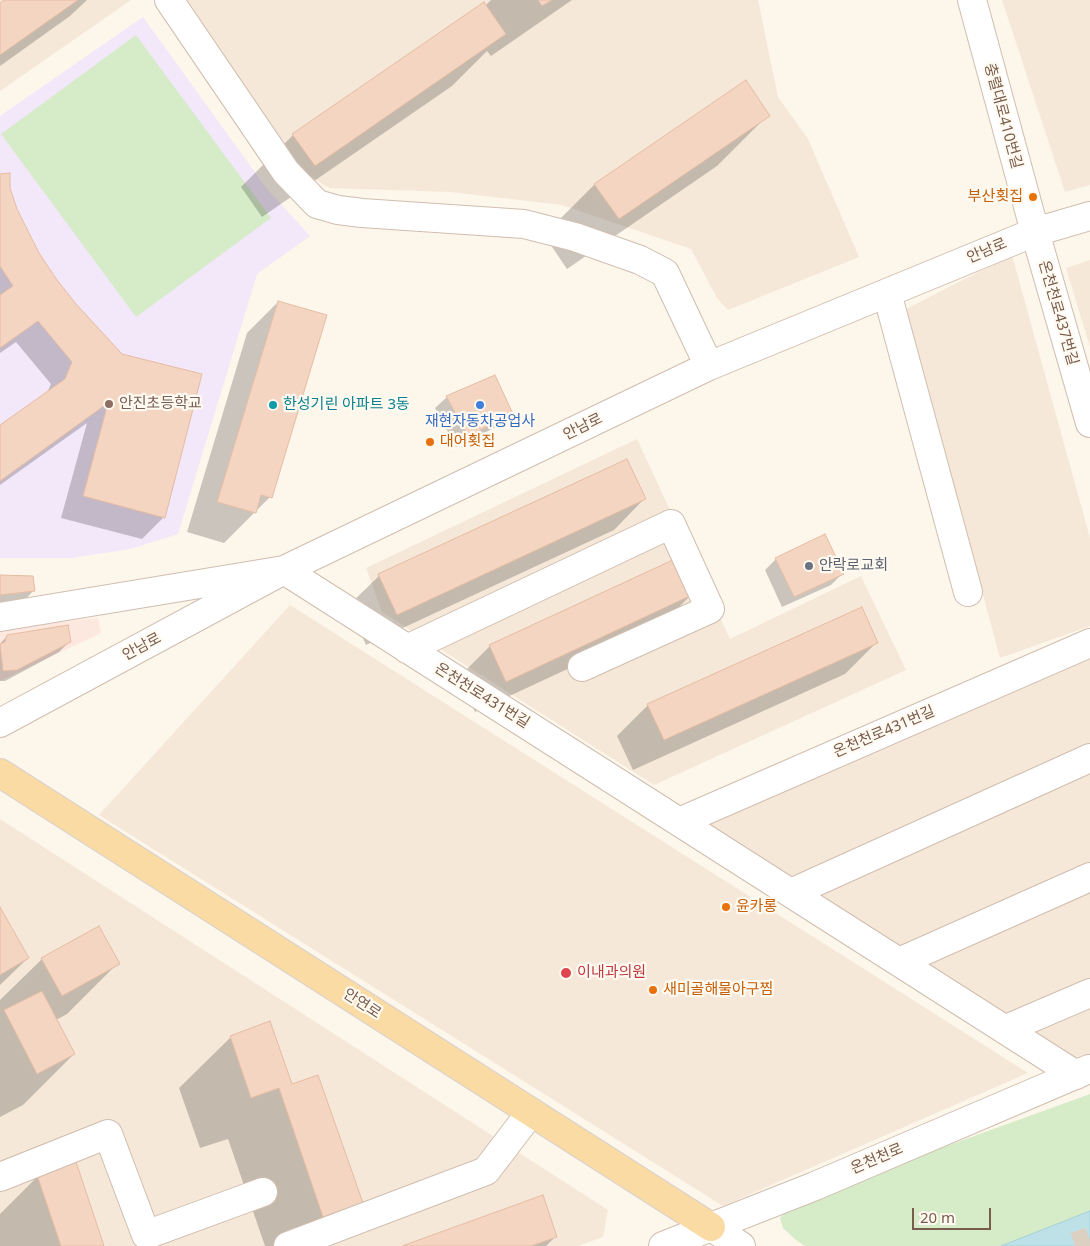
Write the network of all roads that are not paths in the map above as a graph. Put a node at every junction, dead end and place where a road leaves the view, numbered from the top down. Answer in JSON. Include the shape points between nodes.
{"nodes":[{"id":1,"x":169,"y":0,"type":"edge"},
{"id":2,"x":972,"y":0,"type":"edge"},
{"id":3,"x":1090,"y":216,"type":"edge"},
{"id":4,"x":1034,"y":232,"type":"junction"},
{"id":5,"x":887,"y":293,"type":"junction"},
{"id":6,"x":709,"y":366,"type":"junction"},
{"id":7,"x":1090,"y":423,"type":"edge"},
{"id":8,"x":284,"y":570,"type":"junction"},
{"id":9,"x":968,"y":592,"type":"dead end"},
{"id":10,"x":0,"y":617,"type":"edge"},
{"id":11,"x":1090,"y":643,"type":"edge"},
{"id":12,"x":407,"y":648,"type":"junction"},
{"id":13,"x":582,"y":667,"type":"dead end"},
{"id":14,"x":0,"y":722,"type":"edge"},
{"id":15,"x":1090,"y":758,"type":"edge"},
{"id":16,"x":0,"y":773,"type":"edge"},
{"id":17,"x":679,"y":822,"type":"junction"},
{"id":18,"x":1090,"y":876,"type":"edge"},
{"id":19,"x":792,"y":893,"type":"junction"},
{"id":20,"x":899,"y":962,"type":"junction"},
{"id":21,"x":1090,"y":993,"type":"edge"},
{"id":22,"x":1006,"y":1029,"type":"junction"},
{"id":23,"x":1083,"y":1072,"type":"edge"},
{"id":24,"x":531,"y":1112,"type":"junction"},
{"id":25,"x":0,"y":1177,"type":"edge"},
{"id":26,"x":263,"y":1192,"type":"dead end"},
{"id":27,"x":725,"y":1236,"type":"edge"},
{"id":28,"x":288,"y":1246,"type":"edge"},
{"id":29,"x":663,"y":1246,"type":"edge"}],
"edges":[{"from":1,"to":6,"type":"street","via":[[286,172],[317,204],[362,213],[524,224],[575,237],[640,260],[665,273]]},
{"from":2,"to":4,"type":"street","name":"충렬대로410번길"},
{"from":3,"to":4,"type":"street","name":"안남로"},
{"from":4,"to":5,"type":"street","name":"안남로"},
{"from":4,"to":7,"type":"street","name":"온천천로437번길"},
{"from":5,"to":6,"type":"street","name":"안남로"},
{"from":5,"to":9,"type":"street"},
{"from":6,"to":8,"type":"street","name":"안남로"},
{"from":8,"to":10,"type":"street","name":"안남로"},
{"from":8,"to":12,"type":"street","name":"온천천로431번길"},
{"from":8,"to":14,"type":"street","name":"안남로"},
{"from":11,"to":17,"type":"street","name":"온천천로431번길"},
{"from":12,"to":13,"type":"street","via":[[671,524],[710,609]]},
{"from":12,"to":17,"type":"street","name":"온천천로431번길"},
{"from":15,"to":19,"type":"street"},
{"from":16,"to":24,"type":"main road","name":"안연로"},
{"from":17,"to":19,"type":"street","name":"온천천로431번길"},
{"from":18,"to":20,"type":"street"},
{"from":19,"to":20,"type":"street","name":"온천천로431번길"},
{"from":20,"to":22,"type":"street","name":"온천천로431번길"},
{"from":21,"to":22,"type":"street"},
{"from":22,"to":23,"type":"street","name":"온천천로431번길"},
{"from":23,"to":27,"type":"street","name":"온천천로","via":[[815,1186]]},
{"from":24,"to":27,"type":"main road","name":"안연로"},
{"from":24,"to":28,"type":"street","via":[[486,1171]]},
{"from":25,"to":26,"type":"street","via":[[108,1134],[146,1235]]},
{"from":27,"to":29,"type":"street","name":"온천천로"}]}
